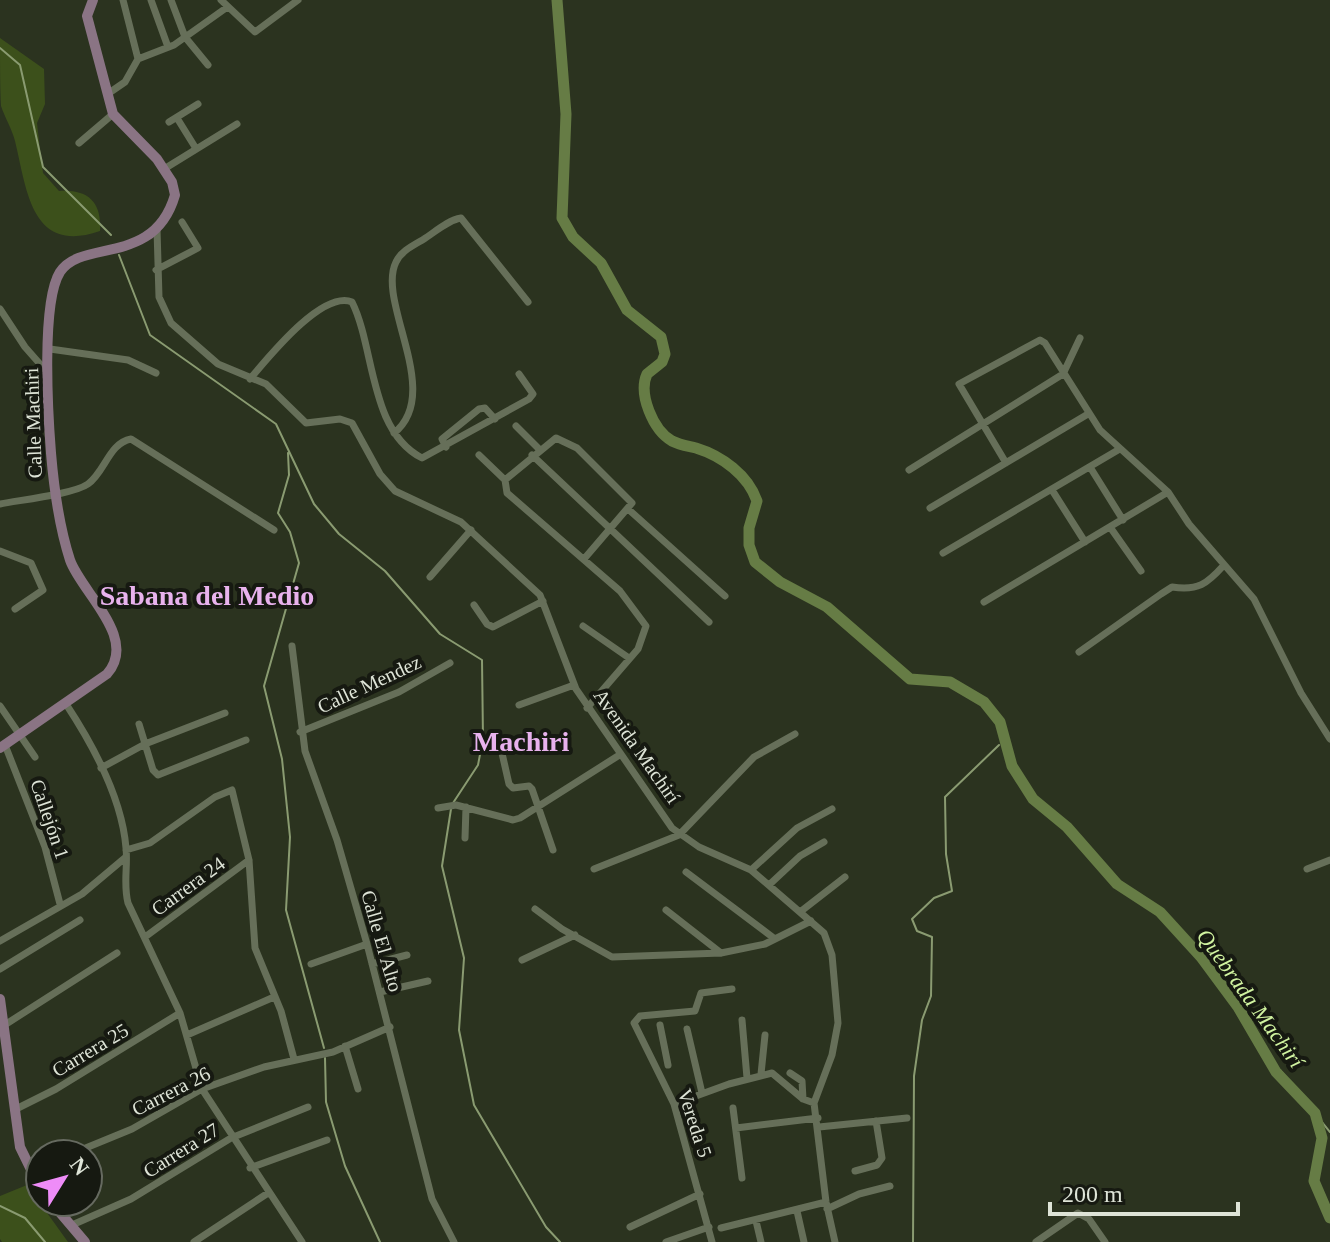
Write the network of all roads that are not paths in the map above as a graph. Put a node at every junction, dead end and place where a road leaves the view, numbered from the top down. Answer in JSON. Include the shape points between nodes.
{"nodes":[{"id":1,"x":93,"y":0,"type":"edge"},
{"id":2,"x":123,"y":0,"type":"edge"},
{"id":3,"x":151,"y":0,"type":"edge"},
{"id":4,"x":171,"y":0,"type":"edge"},
{"id":5,"x":221,"y":0,"type":"edge"},
{"id":6,"x":293,"y":1,"type":"edge"},
{"id":7,"x":226,"y":8,"type":"junction"},
{"id":8,"x":185,"y":37,"type":"junction"},
{"id":9,"x":168,"y":47,"type":"junction"},
{"id":10,"x":138,"y":59,"type":"junction"},
{"id":11,"x":208,"y":65,"type":"dead end"},
{"id":12,"x":109,"y":93,"type":"junction"},
{"id":13,"x":198,"y":104,"type":"dead end"},
{"id":14,"x":113,"y":114,"type":"junction"},
{"id":15,"x":237,"y":124,"type":"dead end"},
{"id":16,"x":79,"y":143,"type":"dead end"},
{"id":17,"x":195,"y":147,"type":"junction"},
{"id":18,"x":164,"y":169,"type":"junction"},
{"id":19,"x":182,"y":222,"type":"dead end"},
{"id":20,"x":157,"y":229,"type":"junction"},
{"id":21,"x":156,"y":270,"type":"junction"},
{"id":22,"x":528,"y":302,"type":"dead end"},
{"id":23,"x":0,"y":309,"type":"edge"},
{"id":24,"x":1080,"y":338,"type":"dead end"},
{"id":25,"x":50,"y":349,"type":"junction"},
{"id":26,"x":47,"y":372,"type":"junction"},
{"id":27,"x":156,"y":373,"type":"dead end"},
{"id":28,"x":519,"y":374,"type":"dead end"},
{"id":29,"x":1063,"y":374,"type":"junction"},
{"id":30,"x":250,"y":379,"type":"junction"},
{"id":31,"x":1088,"y":414,"type":"junction"},
{"id":32,"x":495,"y":419,"type":"junction"},
{"id":33,"x":984,"y":425,"type":"junction"},
{"id":34,"x":516,"y":426,"type":"dead end"},
{"id":35,"x":394,"y":433,"type":"junction"},
{"id":36,"x":446,"y":447,"type":"junction"},
{"id":37,"x":1118,"y":450,"type":"junction"},
{"id":38,"x":536,"y":452,"type":"junction"},
{"id":39,"x":479,"y":455,"type":"dead end"},
{"id":40,"x":1006,"y":463,"type":"junction"},
{"id":41,"x":1090,"y":467,"type":"junction"},
{"id":42,"x":909,"y":470,"type":"dead end"},
{"id":43,"x":505,"y":480,"type":"junction"},
{"id":44,"x":1052,"y":490,"type":"junction"},
{"id":45,"x":54,"y":492,"type":"junction"},
{"id":46,"x":1168,"y":492,"type":"junction"},
{"id":47,"x":0,"y":504,"type":"edge"},
{"id":48,"x":930,"y":508,"type":"dead end"},
{"id":49,"x":628,"y":509,"type":"junction"},
{"id":50,"x":1123,"y":520,"type":"junction"},
{"id":51,"x":1110,"y":527,"type":"junction"},
{"id":52,"x":274,"y":530,"type":"dead end"},
{"id":53,"x":471,"y":530,"type":"junction"},
{"id":54,"x":609,"y":531,"type":"junction"},
{"id":55,"x":1085,"y":542,"type":"junction"},
{"id":56,"x":0,"y":551,"type":"edge"},
{"id":57,"x":943,"y":553,"type":"dead end"},
{"id":58,"x":584,"y":559,"type":"junction"},
{"id":59,"x":1224,"y":565,"type":"junction"},
{"id":60,"x":1141,"y":571,"type":"dead end"},
{"id":61,"x":430,"y":577,"type":"dead end"},
{"id":62,"x":725,"y":596,"type":"dead end"},
{"id":63,"x":543,"y":601,"type":"junction"},
{"id":64,"x":984,"y":602,"type":"dead end"},
{"id":65,"x":474,"y":605,"type":"dead end"},
{"id":66,"x":15,"y":609,"type":"dead end"},
{"id":67,"x":709,"y":622,"type":"dead end"},
{"id":68,"x":583,"y":626,"type":"dead end"},
{"id":69,"x":292,"y":646,"type":"dead end"},
{"id":70,"x":1079,"y":652,"type":"dead end"},
{"id":71,"x":629,"y":658,"type":"junction"},
{"id":72,"x":450,"y":663,"type":"dead end"},
{"id":73,"x":574,"y":685,"type":"junction"},
{"id":74,"x":66,"y":704,"type":"junction"},
{"id":75,"x":519,"y":705,"type":"dead end"},
{"id":76,"x":0,"y":706,"type":"edge"},
{"id":77,"x":587,"y":708,"type":"junction"},
{"id":78,"x":225,"y":713,"type":"dead end"},
{"id":79,"x":139,"y":724,"type":"dead end"},
{"id":80,"x":300,"y":732,"type":"junction"},
{"id":81,"x":795,"y":734,"type":"dead end"},
{"id":82,"x":23,"y":735,"type":"junction"},
{"id":83,"x":1330,"y":739,"type":"edge"},
{"id":84,"x":246,"y":740,"type":"dead end"},
{"id":85,"x":499,"y":740,"type":"dead end"},
{"id":86,"x":145,"y":744,"type":"junction"},
{"id":87,"x":2,"y":747,"type":"edge"},
{"id":88,"x":621,"y":754,"type":"junction"},
{"id":89,"x":35,"y":757,"type":"dead end"},
{"id":90,"x":101,"y":768,"type":"junction"},
{"id":91,"x":442,"y":806,"type":"dead end"},
{"id":92,"x":466,"y":807,"type":"junction"},
{"id":93,"x":538,"y":809,"type":"junction"},
{"id":94,"x":832,"y":809,"type":"dead end"},
{"id":95,"x":679,"y":835,"type":"junction"},
{"id":96,"x":465,"y":838,"type":"dead end"},
{"id":97,"x":824,"y":842,"type":"dead end"},
{"id":98,"x":553,"y":850,"type":"dead end"},
{"id":99,"x":126,"y":854,"type":"junction"},
{"id":100,"x":249,"y":860,"type":"junction"},
{"id":101,"x":1330,"y":860,"type":"edge"},
{"id":102,"x":594,"y":869,"type":"dead end"},
{"id":103,"x":1307,"y":869,"type":"dead end"},
{"id":104,"x":751,"y":870,"type":"junction"},
{"id":105,"x":686,"y":872,"type":"dead end"},
{"id":106,"x":845,"y":877,"type":"dead end"},
{"id":107,"x":769,"y":885,"type":"junction"},
{"id":108,"x":60,"y":904,"type":"junction"},
{"id":109,"x":535,"y":909,"type":"dead end"},
{"id":110,"x":666,"y":910,"type":"dead end"},
{"id":111,"x":800,"y":912,"type":"junction"},
{"id":112,"x":80,"y":920,"type":"dead end"},
{"id":113,"x":811,"y":921,"type":"junction"},
{"id":114,"x":575,"y":935,"type":"junction"},
{"id":115,"x":145,"y":937,"type":"junction"},
{"id":116,"x":775,"y":939,"type":"junction"},
{"id":117,"x":0,"y":941,"type":"edge"},
{"id":118,"x":367,"y":944,"type":"junction"},
{"id":119,"x":117,"y":953,"type":"dead end"},
{"id":120,"x":721,"y":953,"type":"junction"},
{"id":121,"x":407,"y":955,"type":"dead end"},
{"id":122,"x":522,"y":960,"type":"dead end"},
{"id":123,"x":311,"y":964,"type":"dead end"},
{"id":124,"x":372,"y":964,"type":"junction"},
{"id":125,"x":0,"y":969,"type":"edge"},
{"id":126,"x":428,"y":981,"type":"dead end"},
{"id":127,"x":732,"y":989,"type":"dead end"},
{"id":128,"x":380,"y":992,"type":"junction"},
{"id":129,"x":274,"y":997,"type":"junction"},
{"id":130,"x":0,"y":999,"type":"edge"},
{"id":131,"x":180,"y":1013,"type":"junction"},
{"id":132,"x":742,"y":1020,"type":"dead end"},
{"id":133,"x":660,"y":1025,"type":"dead end"},
{"id":134,"x":3,"y":1026,"type":"junction"},
{"id":135,"x":390,"y":1027,"type":"junction"},
{"id":136,"x":687,"y":1029,"type":"dead end"},
{"id":137,"x":187,"y":1035,"type":"junction"},
{"id":138,"x":765,"y":1035,"type":"dead end"},
{"id":139,"x":664,"y":1044,"type":"junction"},
{"id":140,"x":345,"y":1046,"type":"junction"},
{"id":141,"x":647,"y":1047,"type":"junction"},
{"id":142,"x":294,"y":1059,"type":"junction"},
{"id":143,"x":668,"y":1065,"type":"dead end"},
{"id":144,"x":790,"y":1073,"type":"dead end"},
{"id":145,"x":761,"y":1074,"type":"junction"},
{"id":146,"x":747,"y":1078,"type":"junction"},
{"id":147,"x":202,"y":1089,"type":"junction"},
{"id":148,"x":358,"y":1089,"type":"dead end"},
{"id":149,"x":702,"y":1093,"type":"junction"},
{"id":150,"x":803,"y":1099,"type":"junction"},
{"id":151,"x":814,"y":1103,"type":"junction"},
{"id":152,"x":674,"y":1104,"type":"junction"},
{"id":153,"x":308,"y":1107,"type":"dead end"},
{"id":154,"x":733,"y":1108,"type":"dead end"},
{"id":155,"x":14,"y":1110,"type":"junction"},
{"id":156,"x":907,"y":1118,"type":"dead end"},
{"id":157,"x":876,"y":1121,"type":"junction"},
{"id":158,"x":818,"y":1122,"type":"junction"},
{"id":159,"x":736,"y":1128,"type":"junction"},
{"id":160,"x":231,"y":1138,"type":"junction"},
{"id":161,"x":104,"y":1140,"type":"edge"},
{"id":162,"x":327,"y":1140,"type":"dead end"},
{"id":163,"x":24,"y":1153,"type":"edge"},
{"id":164,"x":250,"y":1168,"type":"junction"},
{"id":165,"x":855,"y":1171,"type":"dead end"},
{"id":166,"x":742,"y":1178,"type":"dead end"},
{"id":167,"x":890,"y":1186,"type":"dead end"},
{"id":168,"x":268,"y":1193,"type":"junction"},
{"id":169,"x":700,"y":1194,"type":"junction"},
{"id":170,"x":826,"y":1206,"type":"junction"},
{"id":171,"x":797,"y":1211,"type":"junction"},
{"id":172,"x":66,"y":1218,"type":"edge"},
{"id":173,"x":756,"y":1221,"type":"junction"},
{"id":174,"x":72,"y":1225,"type":"junction"},
{"id":175,"x":630,"y":1227,"type":"dead end"},
{"id":176,"x":709,"y":1227,"type":"junction"},
{"id":177,"x":721,"y":1228,"type":"dead end"},
{"id":178,"x":211,"y":1231,"type":"junction"},
{"id":179,"x":85,"y":1242,"type":"edge"},
{"id":180,"x":194,"y":1242,"type":"edge"},
{"id":181,"x":217,"y":1242,"type":"edge"},
{"id":182,"x":302,"y":1242,"type":"edge"},
{"id":183,"x":454,"y":1242,"type":"edge"},
{"id":184,"x":666,"y":1242,"type":"edge"},
{"id":185,"x":712,"y":1242,"type":"edge"},
{"id":186,"x":761,"y":1242,"type":"edge"},
{"id":187,"x":804,"y":1242,"type":"edge"},
{"id":188,"x":835,"y":1242,"type":"edge"},
{"id":189,"x":1036,"y":1242,"type":"edge"},
{"id":190,"x":1105,"y":1242,"type":"edge"}],
"edges":[{"from":1,"to":12,"type":"street","via":[[87,16]]},
{"from":2,"to":10,"type":"street"},
{"from":3,"to":9,"type":"street"},
{"from":4,"to":8,"type":"street"},
{"from":5,"to":7,"type":"street"},
{"from":6,"to":7,"type":"street","via":[[255,32]]},
{"from":7,"to":8,"type":"street"},
{"from":8,"to":9,"type":"street"},
{"from":8,"to":11,"type":"street"},
{"from":9,"to":10,"type":"street"},
{"from":10,"to":12,"type":"street","via":[[125,82]]},
{"from":12,"to":14,"type":"street"},
{"from":13,"to":17,"type":"street","via":[[173,120]]},
{"from":14,"to":16,"type":"street"},
{"from":14,"to":18,"type":"street"},
{"from":15,"to":17,"type":"street"},
{"from":17,"to":18,"type":"street"},
{"from":18,"to":20,"type":"street","name":"Avenida Machirí","via":[[175,195]]},
{"from":19,"to":21,"type":"street","via":[[198,248]]},
{"from":20,"to":21,"type":"street","name":"Avenida Machirí"},
{"from":20,"to":25,"type":"street","name":"Calle Machiri","via":[[128,245],[70,261],[61,270]]},
{"from":21,"to":30,"type":"street","name":"Avenida Machirí","via":[[159,297],[171,323],[218,364]]},
{"from":22,"to":35,"type":"street","via":[[461,218],[405,251],[392,279],[411,365],[410,396],[404,425]]},
{"from":23,"to":26,"type":"street"},
{"from":24,"to":29,"type":"street"},
{"from":25,"to":26,"type":"street","name":"Calle Machiri"},
{"from":25,"to":27,"type":"street","via":[[128,360]]},
{"from":26,"to":45,"type":"street","name":"Calle Machiri"},
{"from":28,"to":32,"type":"street","via":[[533,394]]},
{"from":29,"to":31,"type":"street"},
{"from":29,"to":33,"type":"street"},
{"from":29,"to":33,"type":"street","via":[[1045,343],[1034,342],[959,384]]},
{"from":30,"to":35,"type":"street","via":[[314,313],[345,300],[355,309],[370,371]]},
{"from":30,"to":53,"type":"street","name":"Avenida Machirí","via":[[266,384],[306,423],[352,423],[395,491]]},
{"from":31,"to":37,"type":"street"},
{"from":31,"to":40,"type":"street"},
{"from":32,"to":36,"type":"street"},
{"from":32,"to":36,"type":"street","via":[[485,408],[479,409],[442,439]]},
{"from":33,"to":40,"type":"street"},
{"from":33,"to":42,"type":"street"},
{"from":34,"to":38,"type":"street"},
{"from":35,"to":36,"type":"street","via":[[422,458]]},
{"from":37,"to":41,"type":"street"},
{"from":37,"to":46,"type":"street"},
{"from":38,"to":43,"type":"street"},
{"from":38,"to":49,"type":"street","via":[[556,438],[577,448],[629,497]]},
{"from":38,"to":54,"type":"street"},
{"from":39,"to":43,"type":"street"},
{"from":40,"to":48,"type":"street"},
{"from":41,"to":44,"type":"street"},
{"from":41,"to":50,"type":"street"},
{"from":43,"to":58,"type":"street","via":[[507,493]]},
{"from":44,"to":55,"type":"street"},
{"from":44,"to":57,"type":"street"},
{"from":45,"to":47,"type":"street"},
{"from":45,"to":52,"type":"street","via":[[89,483],[115,448],[131,439]]},
{"from":45,"to":74,"type":"street","name":"Calle Machiri","via":[[72,565],[114,642],[113,667]]},
{"from":46,"to":50,"type":"street"},
{"from":46,"to":59,"type":"street"},
{"from":49,"to":54,"type":"street"},
{"from":49,"to":62,"type":"street"},
{"from":50,"to":51,"type":"street"},
{"from":51,"to":55,"type":"street"},
{"from":51,"to":60,"type":"street"},
{"from":53,"to":61,"type":"street"},
{"from":53,"to":63,"type":"street","name":"Avenida Machirí"},
{"from":54,"to":58,"type":"street"},
{"from":54,"to":67,"type":"street"},
{"from":55,"to":64,"type":"street"},
{"from":56,"to":66,"type":"street","via":[[31,563],[43,590]]},
{"from":58,"to":71,"type":"street","via":[[642,617],[643,637]]},
{"from":59,"to":70,"type":"street","via":[[1203,584],[1184,591],[1172,587]]},
{"from":59,"to":83,"type":"street","via":[[1254,599]]},
{"from":63,"to":65,"type":"street","via":[[493,627]]},
{"from":63,"to":73,"type":"street","name":"Avenida Machirí"},
{"from":68,"to":71,"type":"street"},
{"from":69,"to":80,"type":"street","name":"Calle El Alto"},
{"from":71,"to":77,"type":"street"},
{"from":72,"to":80,"type":"street","name":"Calle Mendez","via":[[399,692]]},
{"from":73,"to":75,"type":"street"},
{"from":73,"to":77,"type":"street","name":"Avenida Machirí"},
{"from":74,"to":82,"type":"street"},
{"from":74,"to":90,"type":"street"},
{"from":76,"to":82,"type":"street"},
{"from":77,"to":88,"type":"street","name":"Avenida Machirí"},
{"from":78,"to":86,"type":"street"},
{"from":79,"to":86,"type":"street"},
{"from":80,"to":118,"type":"street","name":"Calle El Alto"},
{"from":81,"to":95,"type":"street","via":[[754,757]]},
{"from":82,"to":87,"type":"street"},
{"from":82,"to":89,"type":"street"},
{"from":84,"to":86,"type":"street","via":[[158,775]]},
{"from":85,"to":93,"type":"street","via":[[509,784],[529,786]]},
{"from":86,"to":90,"type":"street"},
{"from":87,"to":108,"type":"street","name":"Callejón 1","via":[[45,847]]},
{"from":88,"to":93,"type":"street"},
{"from":88,"to":95,"type":"street","name":"Avenida Machirí"},
{"from":90,"to":99,"type":"street"},
{"from":91,"to":92,"type":"street"},
{"from":92,"to":93,"type":"street","via":[[513,820]]},
{"from":92,"to":96,"type":"street"},
{"from":93,"to":98,"type":"street"},
{"from":94,"to":104,"type":"street","via":[[797,828]]},
{"from":95,"to":102,"type":"street"},
{"from":95,"to":104,"type":"street","name":"Avenida Machirí"},
{"from":97,"to":107,"type":"street"},
{"from":99,"to":100,"type":"street","via":[[232,790]]},
{"from":99,"to":108,"type":"street","via":[[82,894]]},
{"from":99,"to":115,"type":"street","via":[[124,888]]},
{"from":100,"to":115,"type":"street","name":"Carrera 24"},
{"from":100,"to":129,"type":"street","via":[[255,948]]},
{"from":101,"to":103,"type":"street"},
{"from":104,"to":107,"type":"street","name":"Avenida Machirí"},
{"from":105,"to":116,"type":"street"},
{"from":106,"to":111,"type":"street"},
{"from":107,"to":111,"type":"street","name":"Avenida Machirí"},
{"from":108,"to":117,"type":"street"},
{"from":109,"to":114,"type":"street"},
{"from":110,"to":120,"type":"street"},
{"from":111,"to":113,"type":"street","name":"Avenida Machirí"},
{"from":112,"to":125,"type":"street"},
{"from":113,"to":116,"type":"street"},
{"from":113,"to":151,"type":"street","name":"Avenida Machirí","via":[[831,949],[838,1009],[835,1046]]},
{"from":114,"to":120,"type":"street","via":[[612,957]]},
{"from":114,"to":122,"type":"street"},
{"from":115,"to":131,"type":"street"},
{"from":116,"to":120,"type":"street"},
{"from":118,"to":123,"type":"street"},
{"from":118,"to":124,"type":"street","name":"Calle El Alto"},
{"from":119,"to":134,"type":"street"},
{"from":121,"to":124,"type":"street"},
{"from":124,"to":128,"type":"street","name":"Calle El Alto"},
{"from":126,"to":128,"type":"street"},
{"from":127,"to":141,"type":"street","name":"Vereda 5","via":[[701,993],[695,1011],[635,1018]]},
{"from":128,"to":135,"type":"street","name":"Calle El Alto"},
{"from":129,"to":137,"type":"street"},
{"from":129,"to":142,"type":"street"},
{"from":130,"to":134,"type":"street"},
{"from":131,"to":137,"type":"street"},
{"from":131,"to":155,"type":"street","name":"Carrera 25"},
{"from":132,"to":146,"type":"street"},
{"from":133,"to":139,"type":"street"},
{"from":134,"to":155,"type":"street"},
{"from":135,"to":140,"type":"street","name":"Carrera 26"},
{"from":135,"to":183,"type":"street","name":"Calle El Alto","via":[[432,1199]]},
{"from":136,"to":149,"type":"street"},
{"from":137,"to":147,"type":"street"},
{"from":138,"to":145,"type":"street"},
{"from":139,"to":141,"type":"street"},
{"from":139,"to":143,"type":"street"},
{"from":140,"to":142,"type":"street","name":"Carrera 26"},
{"from":140,"to":148,"type":"street"},
{"from":141,"to":152,"type":"street","name":"Vereda 5"},
{"from":142,"to":147,"type":"street","name":"Carrera 26"},
{"from":144,"to":150,"type":"street","via":[[802,1081]]},
{"from":145,"to":146,"type":"street"},
{"from":145,"to":150,"type":"street","via":[[779,1076]]},
{"from":146,"to":149,"type":"street"},
{"from":147,"to":160,"type":"street"},
{"from":147,"to":161,"type":"street","name":"Carrera 26"},
{"from":149,"to":152,"type":"street"},
{"from":150,"to":151,"type":"street"},
{"from":151,"to":158,"type":"street"},
{"from":152,"to":169,"type":"street","name":"Vereda 5"},
{"from":153,"to":160,"type":"street","name":"Carrera 27"},
{"from":154,"to":159,"type":"street"},
{"from":155,"to":163,"type":"street"},
{"from":156,"to":157,"type":"street"},
{"from":157,"to":158,"type":"street"},
{"from":157,"to":165,"type":"street","via":[[882,1158],[877,1165]]},
{"from":158,"to":159,"type":"street"},
{"from":158,"to":170,"type":"street"},
{"from":159,"to":166,"type":"street"},
{"from":160,"to":164,"type":"street"},
{"from":160,"to":174,"type":"street","name":"Carrera 27","via":[[131,1199]]},
{"from":162,"to":164,"type":"street"},
{"from":164,"to":168,"type":"street"},
{"from":167,"to":170,"type":"street"},
{"from":168,"to":178,"type":"street"},
{"from":168,"to":182,"type":"street"},
{"from":169,"to":175,"type":"street"},
{"from":169,"to":176,"type":"street","name":"Vereda 5"},
{"from":170,"to":171,"type":"street"},
{"from":170,"to":188,"type":"street"},
{"from":171,"to":173,"type":"street"},
{"from":171,"to":187,"type":"street"},
{"from":172,"to":174,"type":"street"},
{"from":173,"to":177,"type":"street"},
{"from":173,"to":186,"type":"street"},
{"from":174,"to":179,"type":"street"},
{"from":176,"to":184,"type":"street"},
{"from":176,"to":185,"type":"street","name":"Vereda 5"},
{"from":178,"to":180,"type":"street"},
{"from":178,"to":181,"type":"street"},
{"from":189,"to":190,"type":"street","via":[[1078,1213]]}]}
